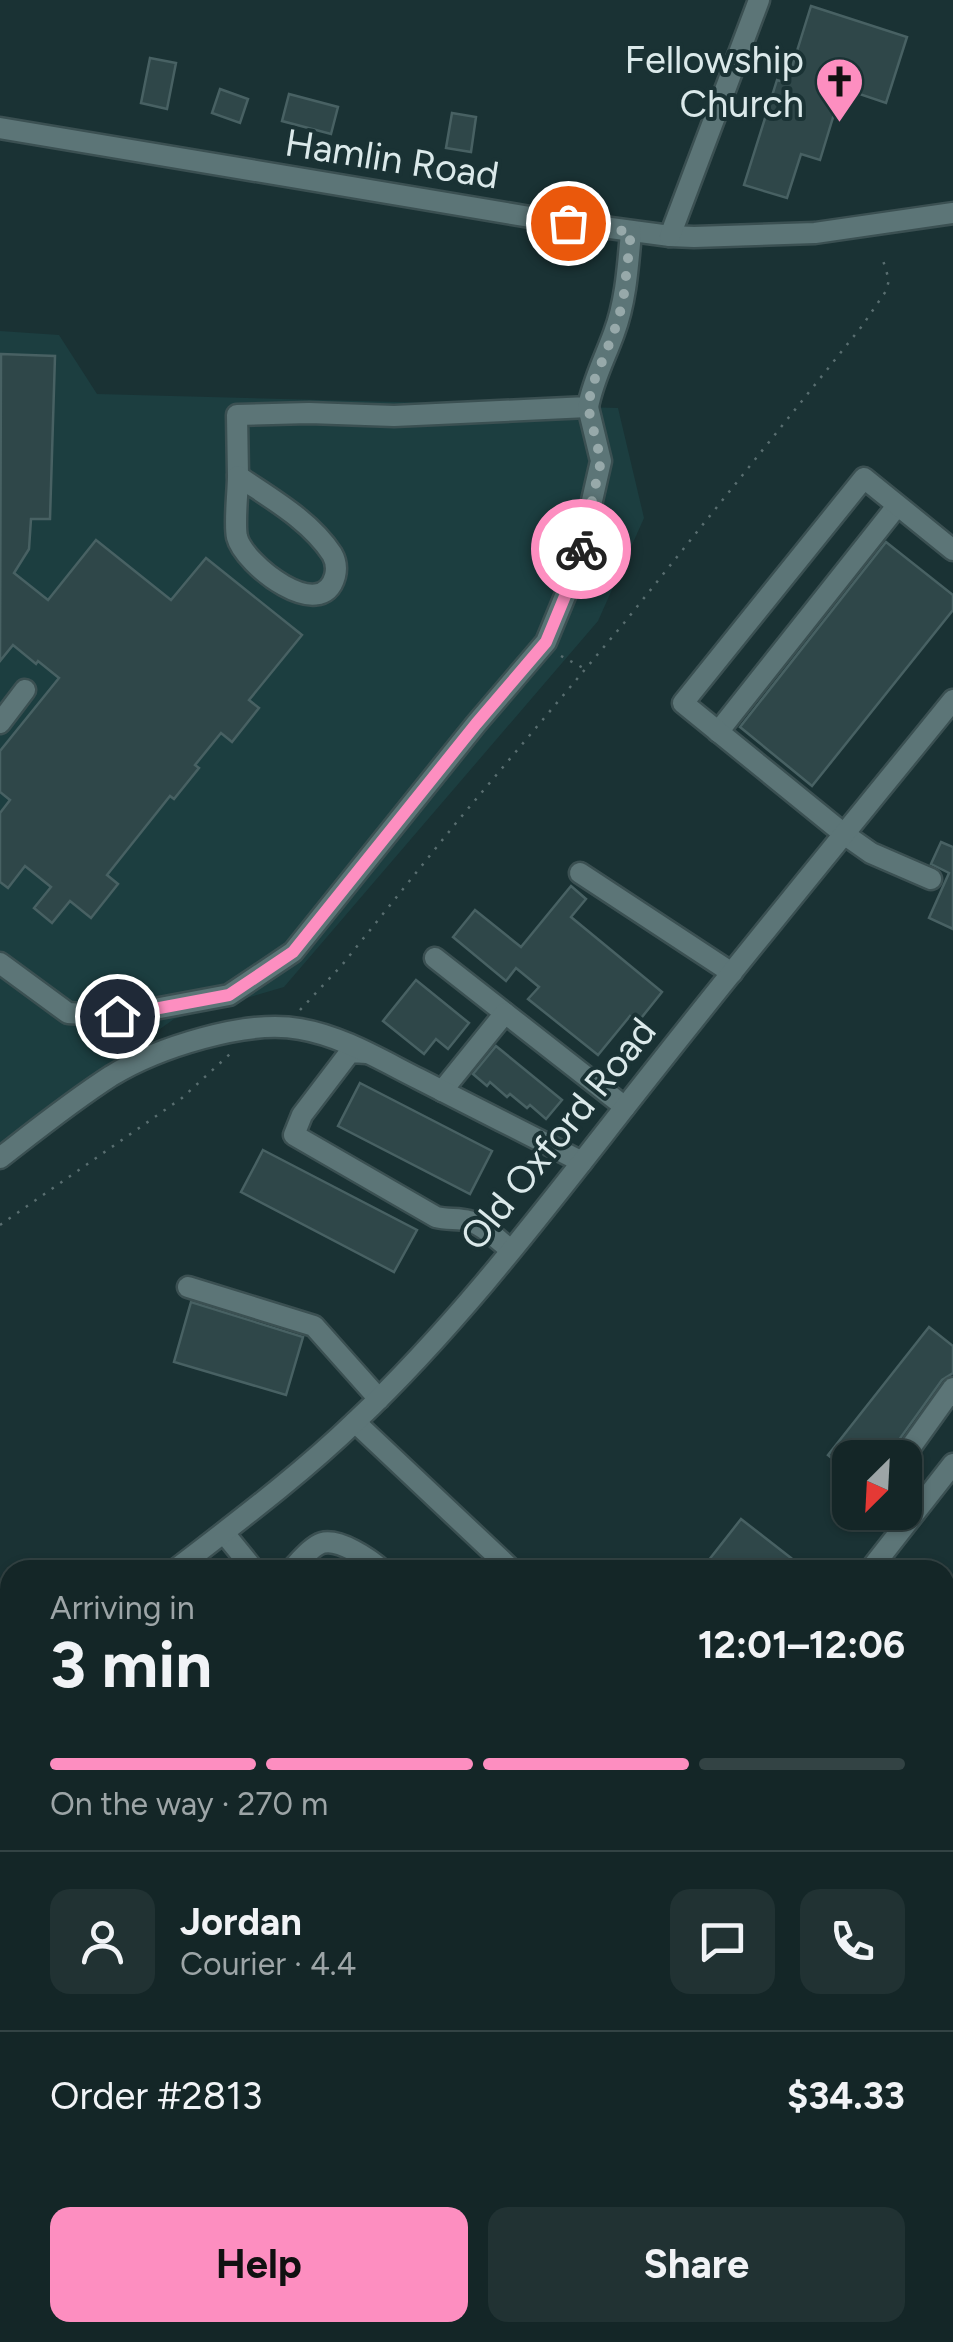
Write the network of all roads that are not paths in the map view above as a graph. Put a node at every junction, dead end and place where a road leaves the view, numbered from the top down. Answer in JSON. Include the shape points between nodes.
{"nodes":[{"id":1,"x":760,"y":0,"type":"edge"},
{"id":2,"x":0,"y":128,"type":"edge"},
{"id":3,"x":953,"y":213,"type":"edge"},
{"id":4,"x":631,"y":232,"type":"junction"},
{"id":5,"x":670,"y":236,"type":"junction"},
{"id":6,"x":588,"y":407,"type":"junction"},
{"id":7,"x":238,"y":476,"type":"junction"},
{"id":8,"x":897,"y":506,"type":"junction"},
{"id":9,"x":953,"y":550,"type":"edge"},
{"id":10,"x":26,"y":690,"type":"dead end"},
{"id":11,"x":953,"y":700,"type":"edge"},
{"id":12,"x":0,"y":723,"type":"edge"},
{"id":13,"x":718,"y":732,"type":"junction"},
{"id":14,"x":844,"y":834,"type":"junction"},
{"id":15,"x":580,"y":873,"type":"dead end"},
{"id":16,"x":931,"y":880,"type":"dead end"},
{"id":17,"x":435,"y":958,"type":"dead end"},
{"id":18,"x":0,"y":962,"type":"edge"},
{"id":19,"x":732,"y":973,"type":"junction"},
{"id":20,"x":505,"y":1013,"type":"junction"},
{"id":21,"x":367,"y":1052,"type":"junction"},
{"id":22,"x":442,"y":1090,"type":"junction"},
{"id":23,"x":625,"y":1107,"type":"junction"},
{"id":24,"x":0,"y":1158,"type":"edge"},
{"id":25,"x":582,"y":1162,"type":"junction"},
{"id":26,"x":510,"y":1250,"type":"junction"},
{"id":27,"x":188,"y":1286,"type":"dead end"},
{"id":28,"x":953,"y":1388,"type":"edge"},
{"id":29,"x":379,"y":1399,"type":"junction"},
{"id":30,"x":356,"y":1422,"type":"junction"},
{"id":31,"x":916,"y":1440,"type":"edge"},
{"id":32,"x":953,"y":1464,"type":"edge"},
{"id":33,"x":922,"y":1498,"type":"edge"},
{"id":34,"x":896,"y":1530,"type":"edge"},
{"id":35,"x":224,"y":1532,"type":"junction"},
{"id":36,"x":188,"y":1560,"type":"edge"},
{"id":37,"x":246,"y":1560,"type":"edge"},
{"id":38,"x":302,"y":1560,"type":"edge"},
{"id":39,"x":371,"y":1560,"type":"edge"},
{"id":40,"x":501,"y":1560,"type":"edge"},
{"id":41,"x":876,"y":1560,"type":"edge"}],
"edges":[{"from":1,"to":5,"type":"street"},
{"from":2,"to":4,"type":"street","name":"Hamlin Road"},
{"from":3,"to":5,"type":"street","name":"Hamlin Road","via":[[815,233]]},
{"from":4,"to":5,"type":"street","name":"Hamlin Road"},
{"from":4,"to":6,"type":"street","via":[[623,302]]},
{"from":6,"to":7,"type":"street","via":[[394,416],[237,414]]},
{"from":6,"to":18,"type":"street","via":[[601,461],[577,567],[546,642],[293,952],[229,995],[117,1016],[68,1013]]},
{"from":7,"to":7,"type":"street","via":[[241,547],[295,592],[325,591],[333,582],[334,557],[308,526]]},
{"from":8,"to":9,"type":"street"},
{"from":8,"to":13,"type":"street"},
{"from":8,"to":13,"type":"street","via":[[864,478],[683,703]]},
{"from":10,"to":12,"type":"street"},
{"from":11,"to":14,"type":"street","name":"Old Oxford Road"},
{"from":13,"to":14,"type":"street"},
{"from":14,"to":16,"type":"street"},
{"from":14,"to":19,"type":"street","name":"Old Oxford Road"},
{"from":15,"to":19,"type":"street"},
{"from":17,"to":20,"type":"street"},
{"from":19,"to":23,"type":"street","name":"Old Oxford Road"},
{"from":20,"to":22,"type":"street"},
{"from":20,"to":23,"type":"street"},
{"from":21,"to":22,"type":"street"},
{"from":21,"to":24,"type":"street","via":[[283,1027],[208,1037],[113,1075]]},
{"from":21,"to":26,"type":"street","via":[[350,1052],[294,1135],[436,1217],[468,1220]]},
{"from":22,"to":25,"type":"street"},
{"from":23,"to":25,"type":"street","name":"Old Oxford Road"},
{"from":25,"to":26,"type":"street","name":"Old Oxford Road"},
{"from":26,"to":29,"type":"street","name":"Old Oxford Road"},
{"from":27,"to":29,"type":"street","via":[[314,1326]]},
{"from":28,"to":31,"type":"street"},
{"from":29,"to":30,"type":"street","name":"Old Oxford Road"},
{"from":30,"to":35,"type":"street","name":"Old Oxford Road"},
{"from":30,"to":40,"type":"street"},
{"from":32,"to":33,"type":"street"},
{"from":34,"to":41,"type":"street"},
{"from":35,"to":36,"type":"street","name":"Old Oxford Road"},
{"from":35,"to":37,"type":"street"},
{"from":38,"to":39,"type":"street","via":[[328,1542]]}]}
